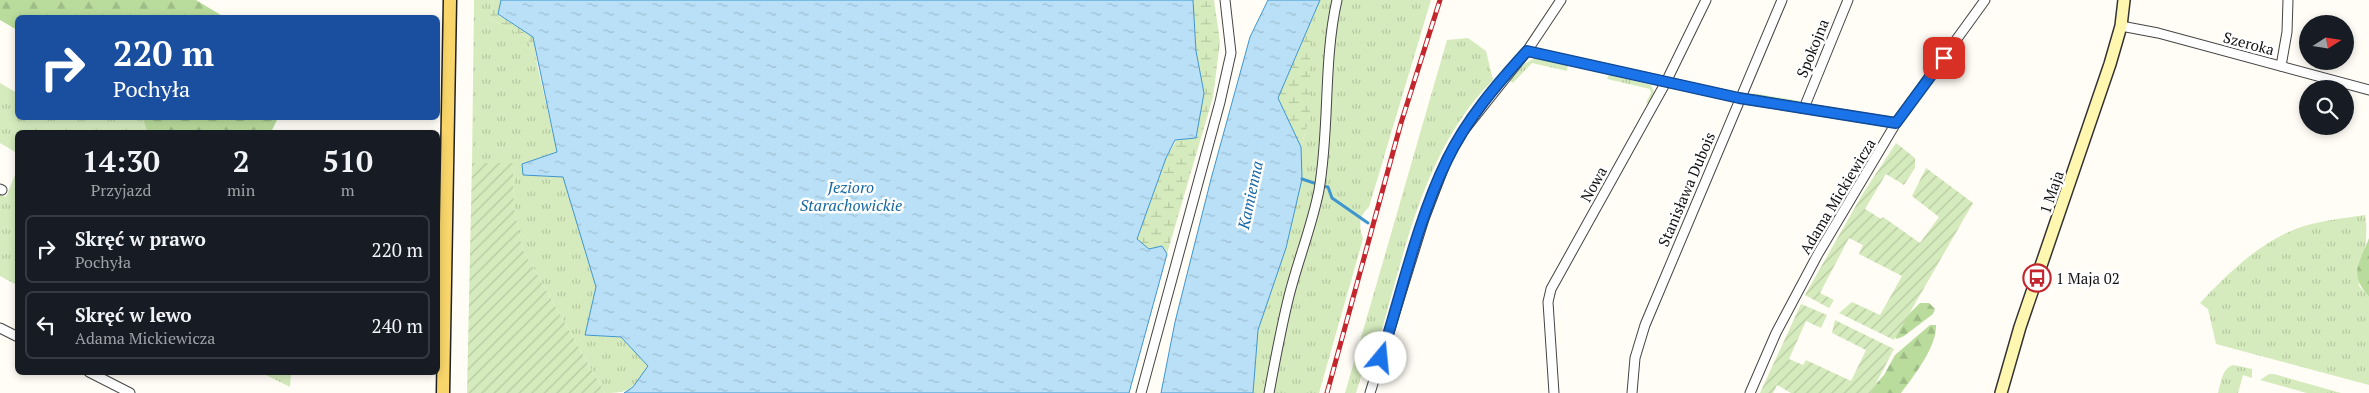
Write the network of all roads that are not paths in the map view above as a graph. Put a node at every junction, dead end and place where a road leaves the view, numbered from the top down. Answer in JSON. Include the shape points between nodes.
{"nodes":[{"id":1,"x":450,"y":0,"type":"edge"},
{"id":2,"x":1225,"y":0,"type":"edge"},
{"id":3,"x":1337,"y":0,"type":"edge"},
{"id":4,"x":1561,"y":0,"type":"edge"},
{"id":5,"x":1706,"y":0,"type":"edge"},
{"id":6,"x":1782,"y":0,"type":"edge"},
{"id":7,"x":1848,"y":0,"type":"edge"},
{"id":8,"x":1985,"y":0,"type":"edge"},
{"id":9,"x":2124,"y":0,"type":"edge"},
{"id":10,"x":2288,"y":0,"type":"edge"},
{"id":11,"x":2121,"y":26,"type":"junction"},
{"id":12,"x":1527,"y":51,"type":"junction"},
{"id":13,"x":2281,"y":66,"type":"junction"},
{"id":14,"x":1666,"y":82,"type":"junction"},
{"id":15,"x":2369,"y":90,"type":"edge"},
{"id":16,"x":1739,"y":98,"type":"junction"},
{"id":17,"x":1804,"y":108,"type":"junction"},
{"id":18,"x":1896,"y":123,"type":"junction"},
{"id":19,"x":0,"y":328,"type":"edge"},
{"id":20,"x":15,"y":336,"type":"edge"},
{"id":21,"x":95,"y":375,"type":"edge"},
{"id":22,"x":130,"y":393,"type":"edge"},
{"id":23,"x":443,"y":393,"type":"edge"},
{"id":24,"x":1141,"y":393,"type":"edge"},
{"id":25,"x":1268,"y":393,"type":"edge"},
{"id":26,"x":1370,"y":393,"type":"edge"},
{"id":27,"x":1554,"y":393,"type":"edge"},
{"id":28,"x":1632,"y":393,"type":"edge"},
{"id":29,"x":1750,"y":393,"type":"edge"},
{"id":30,"x":2001,"y":393,"type":"edge"}],
"edges":[{"from":1,"to":23,"type":"main road"},
{"from":2,"to":24,"type":"street","via":[[1231,53]]},
{"from":3,"to":25,"type":"street","via":[[1318,190],[1311,225],[1288,297]]},
{"from":4,"to":12,"type":"street"},
{"from":5,"to":14,"type":"street","name":"Nowa"},
{"from":6,"to":16,"type":"street","name":"Stanisława Dubois"},
{"from":7,"to":17,"type":"street","name":"Spokojna"},
{"from":8,"to":18,"type":"street","name":"Adama Mickiewicza"},
{"from":9,"to":11,"type":"street","name":"1 Maja"},
{"from":10,"to":13,"type":"street"},
{"from":11,"to":13,"type":"street","name":"Szeroka"},
{"from":11,"to":30,"type":"street","name":"1 Maja"},
{"from":12,"to":14,"type":"street"},
{"from":12,"to":26,"type":"street","via":[[1479,109],[1446,161],[1424,219]]},
{"from":13,"to":15,"type":"street","name":"Szeroka"},
{"from":14,"to":16,"type":"street"},
{"from":14,"to":27,"type":"street","name":"Nowa","via":[[1551,289],[1548,302]]},
{"from":16,"to":17,"type":"street"},
{"from":16,"to":28,"type":"street","name":"Stanisława Dubois","via":[[1645,325],[1635,358]]},
{"from":17,"to":18,"type":"street"},
{"from":18,"to":29,"type":"street","name":"Adama Mickiewicza","via":[[1805,276]]},
{"from":19,"to":20,"type":"street"},
{"from":21,"to":22,"type":"street"}]}
